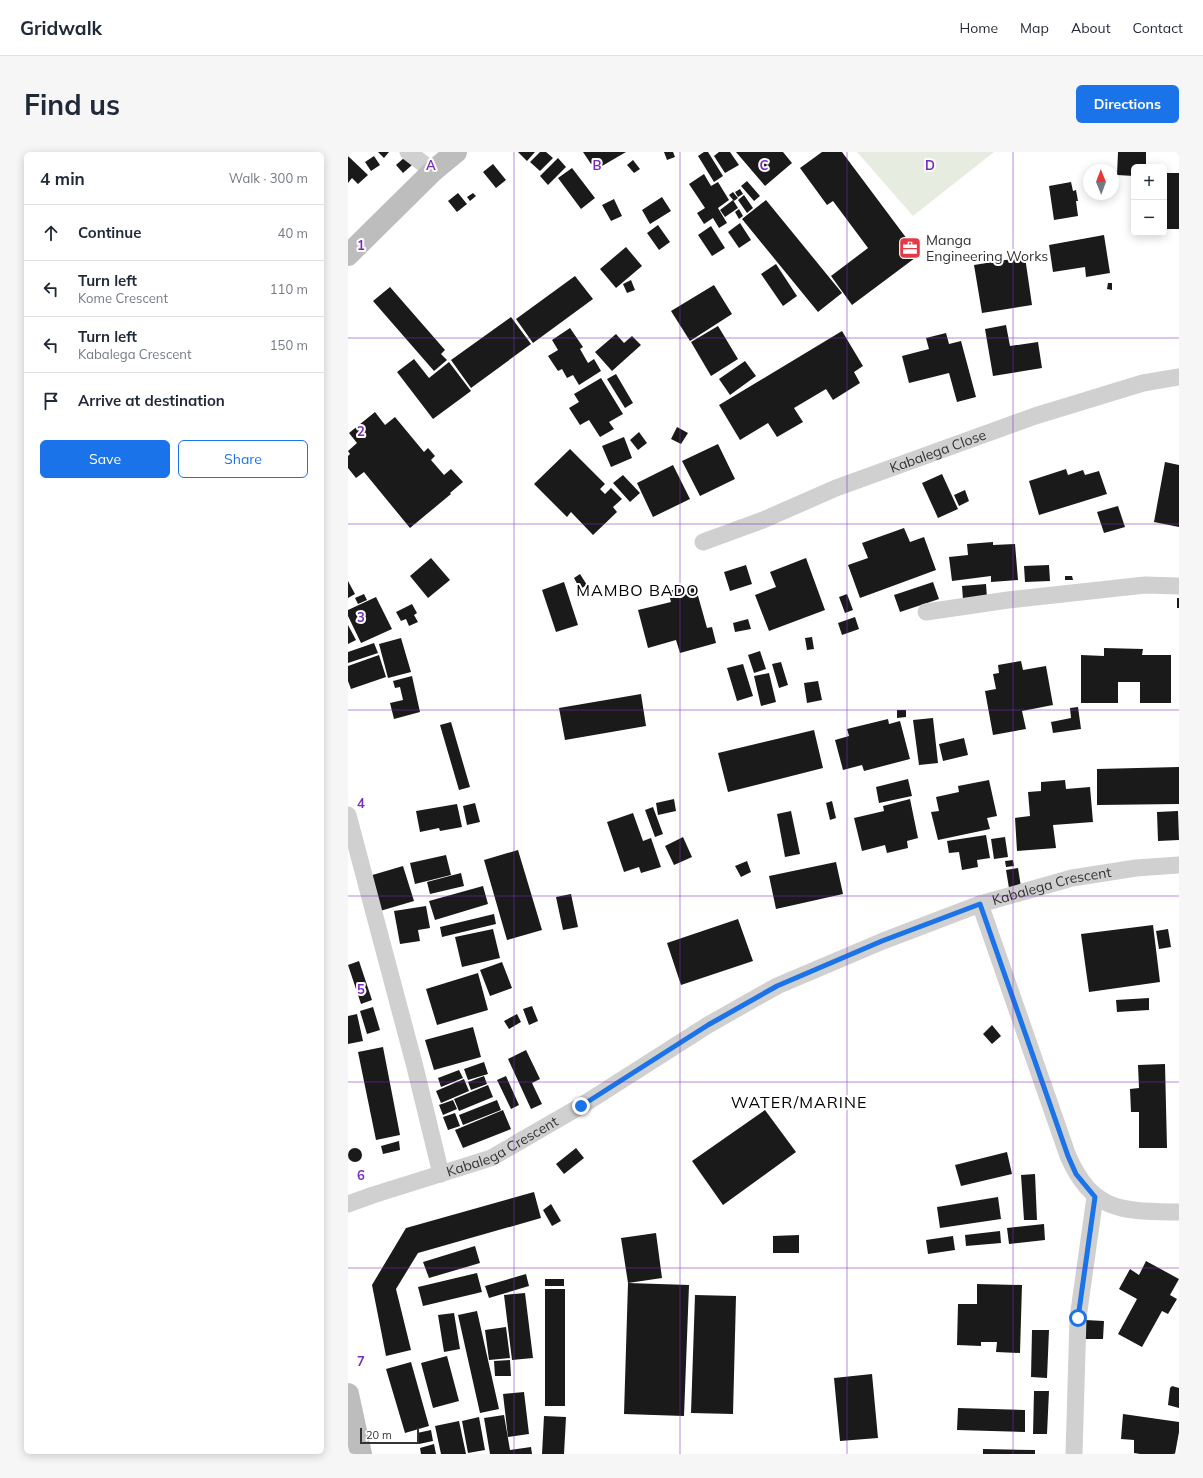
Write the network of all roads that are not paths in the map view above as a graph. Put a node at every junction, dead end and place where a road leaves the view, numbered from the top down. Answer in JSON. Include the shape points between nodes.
{"nodes":[{"id":1,"x":408,"y":152,"type":"edge"},
{"id":2,"x":456,"y":152,"type":"edge"},
{"id":3,"x":433,"y":171,"type":"junction"},
{"id":4,"x":348,"y":255,"type":"edge"},
{"id":5,"x":1179,"y":377,"type":"edge"},
{"id":6,"x":703,"y":542,"type":"dead end"},
{"id":7,"x":1179,"y":586,"type":"edge"},
{"id":8,"x":926,"y":612,"type":"dead end"},
{"id":9,"x":348,"y":816,"type":"edge"},
{"id":10,"x":1179,"y":865,"type":"edge"},
{"id":11,"x":980,"y":904,"type":"junction"},
{"id":12,"x":442,"y":1174,"type":"junction"},
{"id":13,"x":1095,"y":1197,"type":"junction"},
{"id":14,"x":348,"y":1204,"type":"edge"},
{"id":15,"x":1179,"y":1212,"type":"edge"},
{"id":16,"x":348,"y":1394,"type":"edge"},
{"id":17,"x":361,"y":1454,"type":"edge"},
{"id":18,"x":1074,"y":1454,"type":"edge"}],
"edges":[{"from":1,"to":3,"type":"street"},
{"from":2,"to":3,"type":"main road"},
{"from":3,"to":4,"type":"main road"},
{"from":5,"to":6,"type":"street","name":"Kabalega Close","via":[[1143,383],[1034,416],[836,488],[763,520]]},
{"from":7,"to":8,"type":"street","via":[[1145,585]]},
{"from":9,"to":12,"type":"street"},
{"from":10,"to":11,"type":"street","name":"Kabalega Crescent","via":[[1136,868],[1072,878]]},
{"from":11,"to":12,"type":"street","name":"Kabalega Crescent","via":[[882,941],[777,986],[708,1025],[581,1106],[491,1158]]},
{"from":11,"to":13,"type":"street","via":[[1068,1156],[1076,1174]]},
{"from":12,"to":14,"type":"street","name":"Kabalega Crescent"},
{"from":13,"to":15,"type":"street","via":[[1106,1204],[1139,1211]]},
{"from":13,"to":18,"type":"street","via":[[1078,1318]]},
{"from":16,"to":17,"type":"main road"}]}
